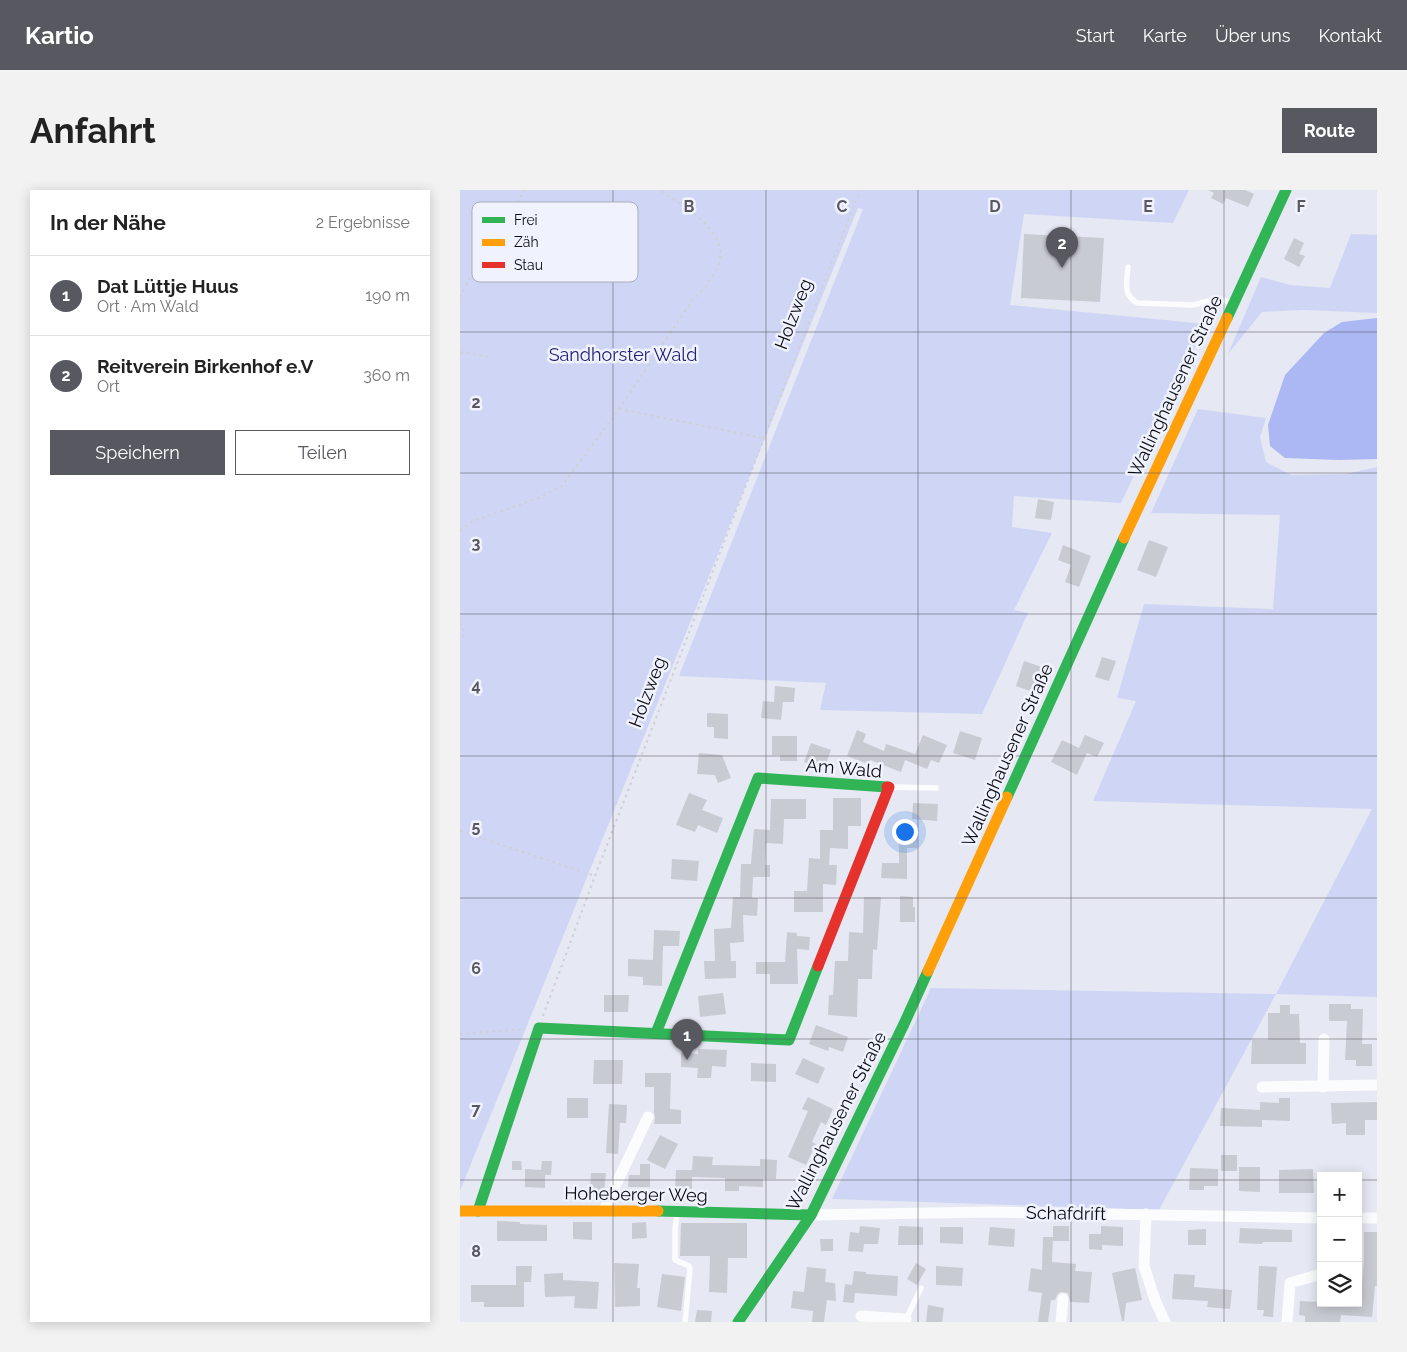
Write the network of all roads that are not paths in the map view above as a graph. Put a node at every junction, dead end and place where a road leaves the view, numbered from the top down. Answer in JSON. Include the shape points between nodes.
{"nodes":[{"id":1,"x":1286,"y":190,"type":"edge"},
{"id":2,"x":1128,"y":267,"type":"dead end"},
{"id":3,"x":1234,"y":303,"type":"junction"},
{"id":4,"x":890,"y":787,"type":"junction"},
{"id":5,"x":936,"y":788,"type":"dead end"},
{"id":6,"x":656,"y":1033,"type":"junction"},
{"id":7,"x":1324,"y":1039,"type":"dead end"},
{"id":8,"x":1377,"y":1085,"type":"edge"},
{"id":9,"x":1262,"y":1087,"type":"dead end"},
{"id":10,"x":1323,"y":1087,"type":"junction"},
{"id":11,"x":648,"y":1117,"type":"dead end"},
{"id":12,"x":462,"y":1210,"type":"edge"},
{"id":13,"x":604,"y":1210,"type":"junction"},
{"id":14,"x":478,"y":1211,"type":"junction"},
{"id":15,"x":677,"y":1212,"type":"junction"},
{"id":16,"x":811,"y":1214,"type":"junction"},
{"id":17,"x":1146,"y":1214,"type":"junction"},
{"id":18,"x":1317,"y":1218,"type":"edge"},
{"id":19,"x":1362,"y":1218,"type":"edge"},
{"id":20,"x":1377,"y":1218,"type":"edge"},
{"id":21,"x":460,"y":1223,"type":"edge"},
{"id":22,"x":1317,"y":1275,"type":"edge"},
{"id":23,"x":921,"y":1288,"type":"dead end"},
{"id":24,"x":1063,"y":1298,"type":"dead end"},
{"id":25,"x":861,"y":1316,"type":"dead end"},
{"id":26,"x":741,"y":1321,"type":"edge"},
{"id":27,"x":906,"y":1321,"type":"edge"},
{"id":28,"x":685,"y":1322,"type":"edge"},
{"id":29,"x":1061,"y":1322,"type":"edge"},
{"id":30,"x":1165,"y":1322,"type":"edge"},
{"id":31,"x":1287,"y":1322,"type":"edge"}],
"edges":[{"from":1,"to":3,"type":"street","name":"Wallinghausener Straße"},
{"from":2,"to":3,"type":"lane","via":[[1126,292],[1132,301],[1193,305],[1217,299]]},
{"from":3,"to":16,"type":"street","name":"Wallinghausener Straße","via":[[904,1024]]},
{"from":4,"to":5,"type":"lane"},
{"from":4,"to":6,"type":"street","name":"Am Wald","via":[[789,1040]]},
{"from":4,"to":6,"type":"street","name":"Am Wald","via":[[758,778]]},
{"from":6,"to":14,"type":"street","name":"Am Wald","via":[[539,1028]]},
{"from":7,"to":10,"type":"street"},
{"from":8,"to":10,"type":"street"},
{"from":9,"to":10,"type":"street"},
{"from":11,"to":13,"type":"street"},
{"from":12,"to":14,"type":"street","name":"Hoheberger Weg"},
{"from":12,"to":21,"type":"street"},
{"from":13,"to":14,"type":"street","name":"Hoheberger Weg"},
{"from":13,"to":15,"type":"street","name":"Hoheberger Weg"},
{"from":15,"to":16,"type":"street","name":"Hoheberger Weg"},
{"from":15,"to":28,"type":"lane","via":[[674,1260],[690,1269]]},
{"from":16,"to":17,"type":"street","name":"Schafdrift"},
{"from":16,"to":26,"type":"street","name":"Wallinghausener Straße"},
{"from":17,"to":18,"type":"street","name":"Schafdrift"},
{"from":17,"to":30,"type":"street","via":[[1144,1266]]},
{"from":19,"to":20,"type":"street"},
{"from":22,"to":31,"type":"street","via":[[1290,1283]]},
{"from":23,"to":27,"type":"lane"},
{"from":24,"to":29,"type":"street"},
{"from":25,"to":27,"type":"street"}]}
